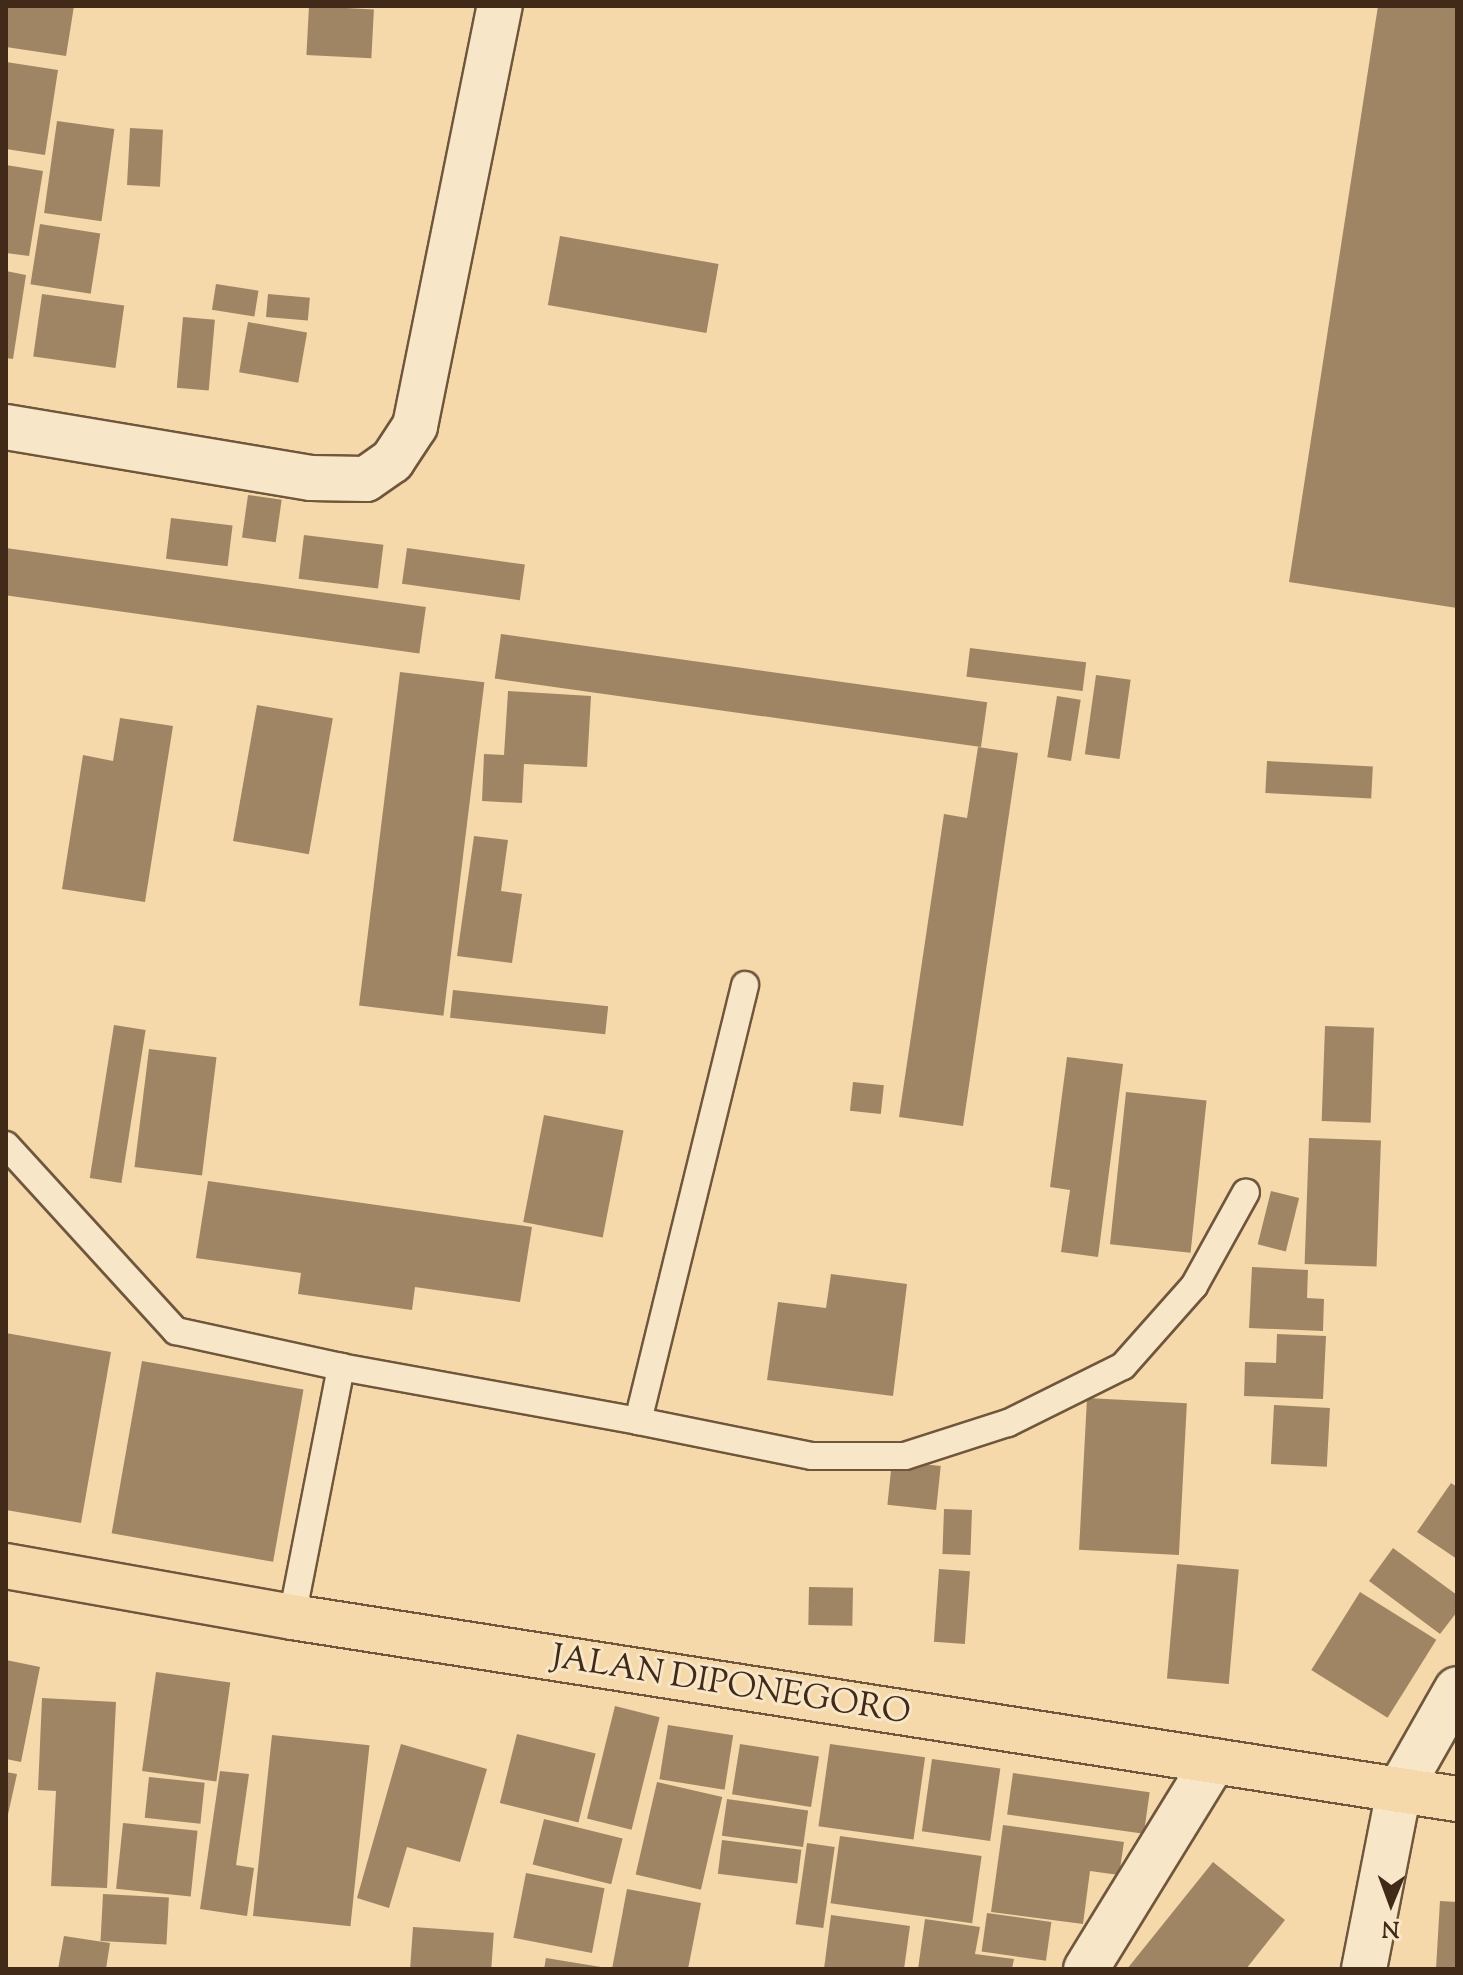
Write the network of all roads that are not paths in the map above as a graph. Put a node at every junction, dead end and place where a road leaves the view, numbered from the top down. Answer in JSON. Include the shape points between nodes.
{"nodes":[{"id":1,"x":500,"y":6,"type":"edge"},
{"id":2,"x":6,"y":427,"type":"edge"},
{"id":3,"x":745,"y":985,"type":"dead end"},
{"id":4,"x":6,"y":1145,"type":"edge"},
{"id":5,"x":1246,"y":1192,"type":"dead end"},
{"id":6,"x":341,"y":1367,"type":"junction"},
{"id":7,"x":638,"y":1421,"type":"junction"},
{"id":8,"x":6,"y":1566,"type":"edge"},
{"id":9,"x":292,"y":1617,"type":"junction"},
{"id":10,"x":1457,"y":1689,"type":"edge"},
{"id":11,"x":1214,"y":1761,"type":"junction"},
{"id":12,"x":1399,"y":1791,"type":"junction"},
{"id":13,"x":1457,"y":1799,"type":"edge"},
{"id":14,"x":1086,"y":1969,"type":"edge"},
{"id":15,"x":1364,"y":1969,"type":"edge"}],
"edges":[{"from":1,"to":2,"type":"street","via":[[415,426],[392,461],[366,479],[311,478]]},
{"from":3,"to":7,"type":"lane"},
{"from":4,"to":6,"type":"lane","via":[[176,1331]]},
{"from":5,"to":7,"type":"lane","via":[[1194,1286],[1123,1366],[1008,1423],[905,1456],[812,1456]]},
{"from":6,"to":7,"type":"lane"},
{"from":6,"to":9,"type":"lane"},
{"from":8,"to":9,"type":"main road","name":"JALAN DIPONEGORO"},
{"from":9,"to":11,"type":"main road","name":"JALAN DIPONEGORO"},
{"from":10,"to":12,"type":"street"},
{"from":11,"to":12,"type":"main road","name":"JALAN DIPONEGORO"},
{"from":11,"to":14,"type":"street"},
{"from":12,"to":13,"type":"main road","name":"JALAN DIPONEGORO"},
{"from":12,"to":15,"type":"street"}]}
